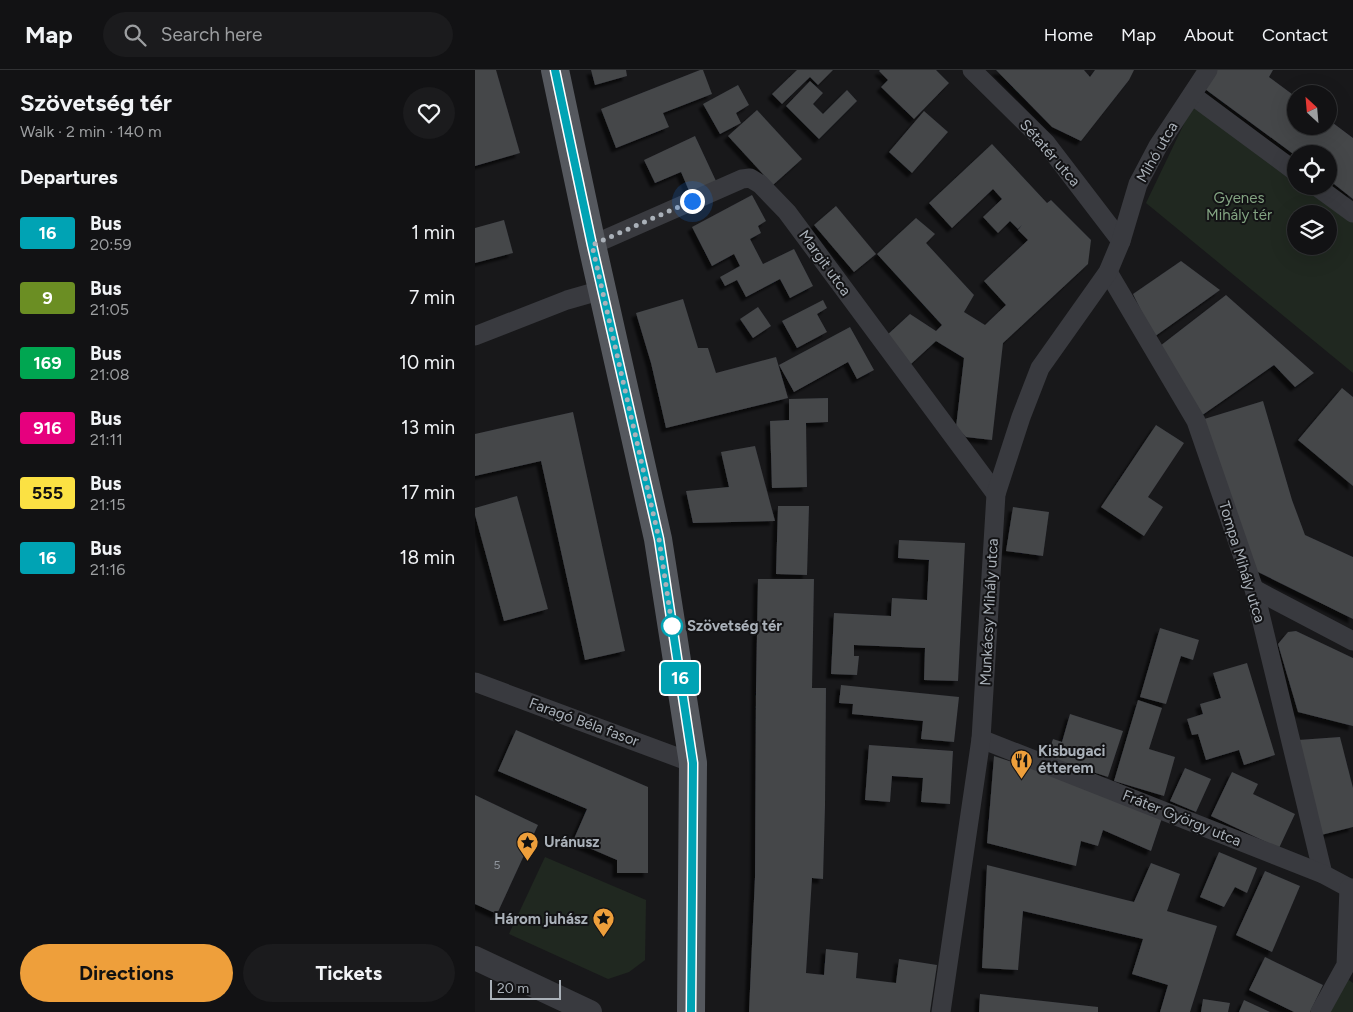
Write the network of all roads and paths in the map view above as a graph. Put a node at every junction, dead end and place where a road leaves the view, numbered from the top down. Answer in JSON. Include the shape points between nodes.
{"nodes":[{"id":1,"x":555,"y":70,"type":"edge"},
{"id":2,"x":972,"y":70,"type":"edge"},
{"id":3,"x":1207,"y":70,"type":"edge"},
{"id":4,"x":1192,"y":95,"type":"junction"},
{"id":5,"x":1287,"y":165,"type":"edge"},
{"id":6,"x":1328,"y":195,"type":"edge"},
{"id":7,"x":1353,"y":213,"type":"edge"},
{"id":8,"x":1121,"y":241,"type":"junction"},
{"id":9,"x":592,"y":245,"type":"junction"},
{"id":10,"x":1108,"y":272,"type":"junction"},
{"id":11,"x":602,"y":290,"type":"junction"},
{"id":12,"x":475,"y":336,"type":"edge"},
{"id":13,"x":996,"y":494,"type":"junction"},
{"id":14,"x":1254,"y":589,"type":"junction"},
{"id":15,"x":1353,"y":641,"type":"edge"},
{"id":16,"x":475,"y":682,"type":"edge"},
{"id":17,"x":981,"y":739,"type":"junction"},
{"id":18,"x":693,"y":763,"type":"junction"},
{"id":19,"x":1323,"y":874,"type":"junction"},
{"id":20,"x":1351,"y":888,"type":"edge"},
{"id":21,"x":475,"y":958,"type":"edge"},
{"id":22,"x":1349,"y":967,"type":"edge"},
{"id":23,"x":589,"y":1012,"type":"edge"},
{"id":24,"x":691,"y":1012,"type":"edge"},
{"id":25,"x":941,"y":1012,"type":"edge"},
{"id":26,"x":1320,"y":1012,"type":"edge"}],
"edges":[{"from":1,"to":9,"type":"main road"},
{"from":2,"to":8,"type":"street","name":"Sétatér utca","via":[[1046,143]]},
{"from":3,"to":4,"type":"street","name":"Mihó utca"},
{"from":4,"to":5,"type":"street"},
{"from":4,"to":8,"type":"street","name":"Mihó utca","via":[[1158,146],[1138,184]]},
{"from":6,"to":7,"type":"street"},
{"from":8,"to":10,"type":"street","name":"Munkácsy Mihály utca"},
{"from":9,"to":11,"type":"main road"},
{"from":9,"to":13,"type":"street","name":"Margit utca","via":[[741,179],[750,178],[760,184],[787,212]]},
{"from":10,"to":13,"type":"street","name":"Munkácsy Mihály utca","via":[[1040,368]]},
{"from":10,"to":14,"type":"street","name":"Tompa Mihály utca","via":[[1196,421]]},
{"from":11,"to":12,"type":"street","via":[[567,300]]},
{"from":11,"to":18,"type":"main road","via":[[659,539]]},
{"from":13,"to":17,"type":"street","name":"Munkácsy Mihály utca"},
{"from":14,"to":15,"type":"street"},
{"from":14,"to":19,"type":"street","name":"Tompa Mihály utca"},
{"from":16,"to":18,"type":"street","name":"Faragó Béla fasor"},
{"from":17,"to":19,"type":"street","name":"Fráter György utca"},
{"from":17,"to":25,"type":"street","name":"Munkácsy Mihály utca"},
{"from":18,"to":24,"type":"main road"},
{"from":19,"to":20,"type":"street","name":"Fráter György utca"},
{"from":20,"to":22,"type":"street"},
{"from":21,"to":23,"type":"street"},
{"from":22,"to":26,"type":"street"}]}
